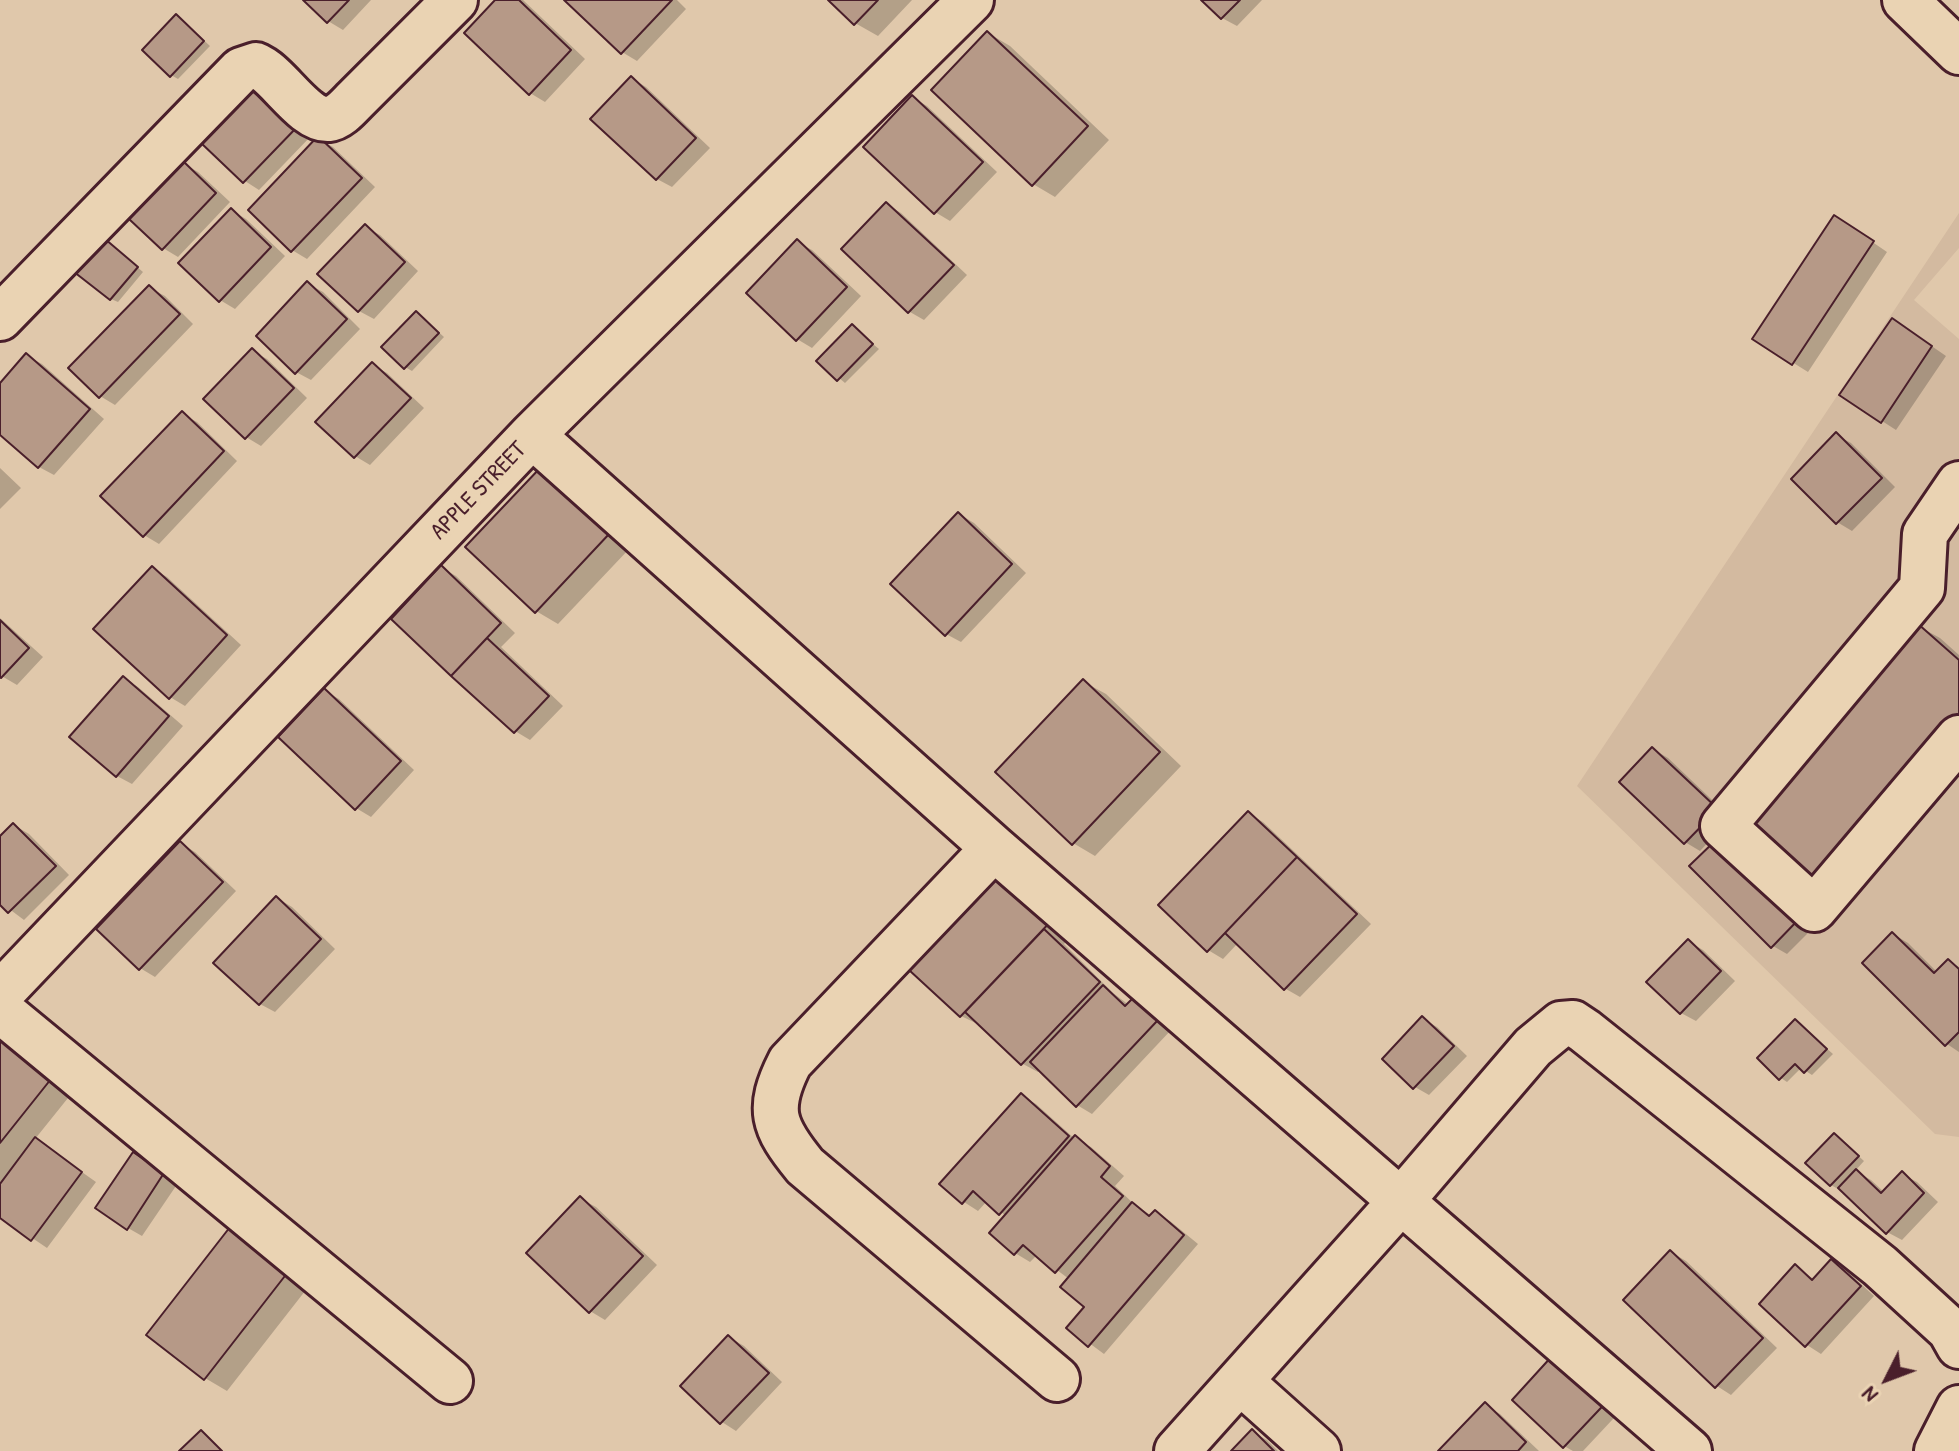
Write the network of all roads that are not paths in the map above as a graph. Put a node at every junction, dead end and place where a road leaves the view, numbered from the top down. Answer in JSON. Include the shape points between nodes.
{"nodes":[{"id":1,"x":455,"y":0,"type":"edge"},
{"id":2,"x":971,"y":0,"type":"edge"},
{"id":3,"x":1905,"y":0,"type":"edge"},
{"id":4,"x":1959,"y":52,"type":"edge"},
{"id":5,"x":0,"y":318,"type":"edge"},
{"id":6,"x":532,"y":435,"type":"junction"},
{"id":7,"x":1959,"y":484,"type":"edge"},
{"id":8,"x":1959,"y":738,"type":"edge"},
{"id":9,"x":994,"y":848,"type":"junction"},
{"id":10,"x":0,"y":994,"type":"edge"},
{"id":11,"x":0,"y":1010,"type":"edge"},
{"id":12,"x":1401,"y":1201,"type":"junction"},
{"id":13,"x":1959,"y":1346,"type":"edge"},
{"id":14,"x":1057,"y":1379,"type":"dead end"},
{"id":15,"x":450,"y":1381,"type":"dead end"},
{"id":16,"x":1241,"y":1382,"type":"junction"},
{"id":17,"x":1959,"y":1408,"type":"edge"},
{"id":18,"x":1177,"y":1451,"type":"edge"},
{"id":19,"x":1318,"y":1451,"type":"edge"},
{"id":20,"x":1689,"y":1451,"type":"edge"},
{"id":21,"x":1937,"y":1451,"type":"edge"}],
"edges":[{"from":1,"to":5,"type":"street","via":[[330,119],[315,116],[256,65],[241,70]]},
{"from":2,"to":6,"type":"street","name":"APPLE STREET"},
{"from":3,"to":4,"type":"street"},
{"from":6,"to":9,"type":"street"},
{"from":6,"to":10,"type":"street","name":"APPLE STREET"},
{"from":7,"to":8,"type":"street","via":[[1925,534],[1922,588],[1723,826],[1814,909]]},
{"from":9,"to":12,"type":"street"},
{"from":9,"to":14,"type":"street","via":[[790,1062],[778,1086],[775,1114],[784,1140],[805,1166]]},
{"from":11,"to":15,"type":"street"},
{"from":12,"to":13,"type":"street","via":[[1533,1047],[1561,1024],[1573,1023],[1880,1266],[1950,1330]]},
{"from":12,"to":16,"type":"street"},
{"from":12,"to":20,"type":"street"},
{"from":16,"to":18,"type":"street"},
{"from":16,"to":19,"type":"street"},
{"from":17,"to":21,"type":"street"}]}
